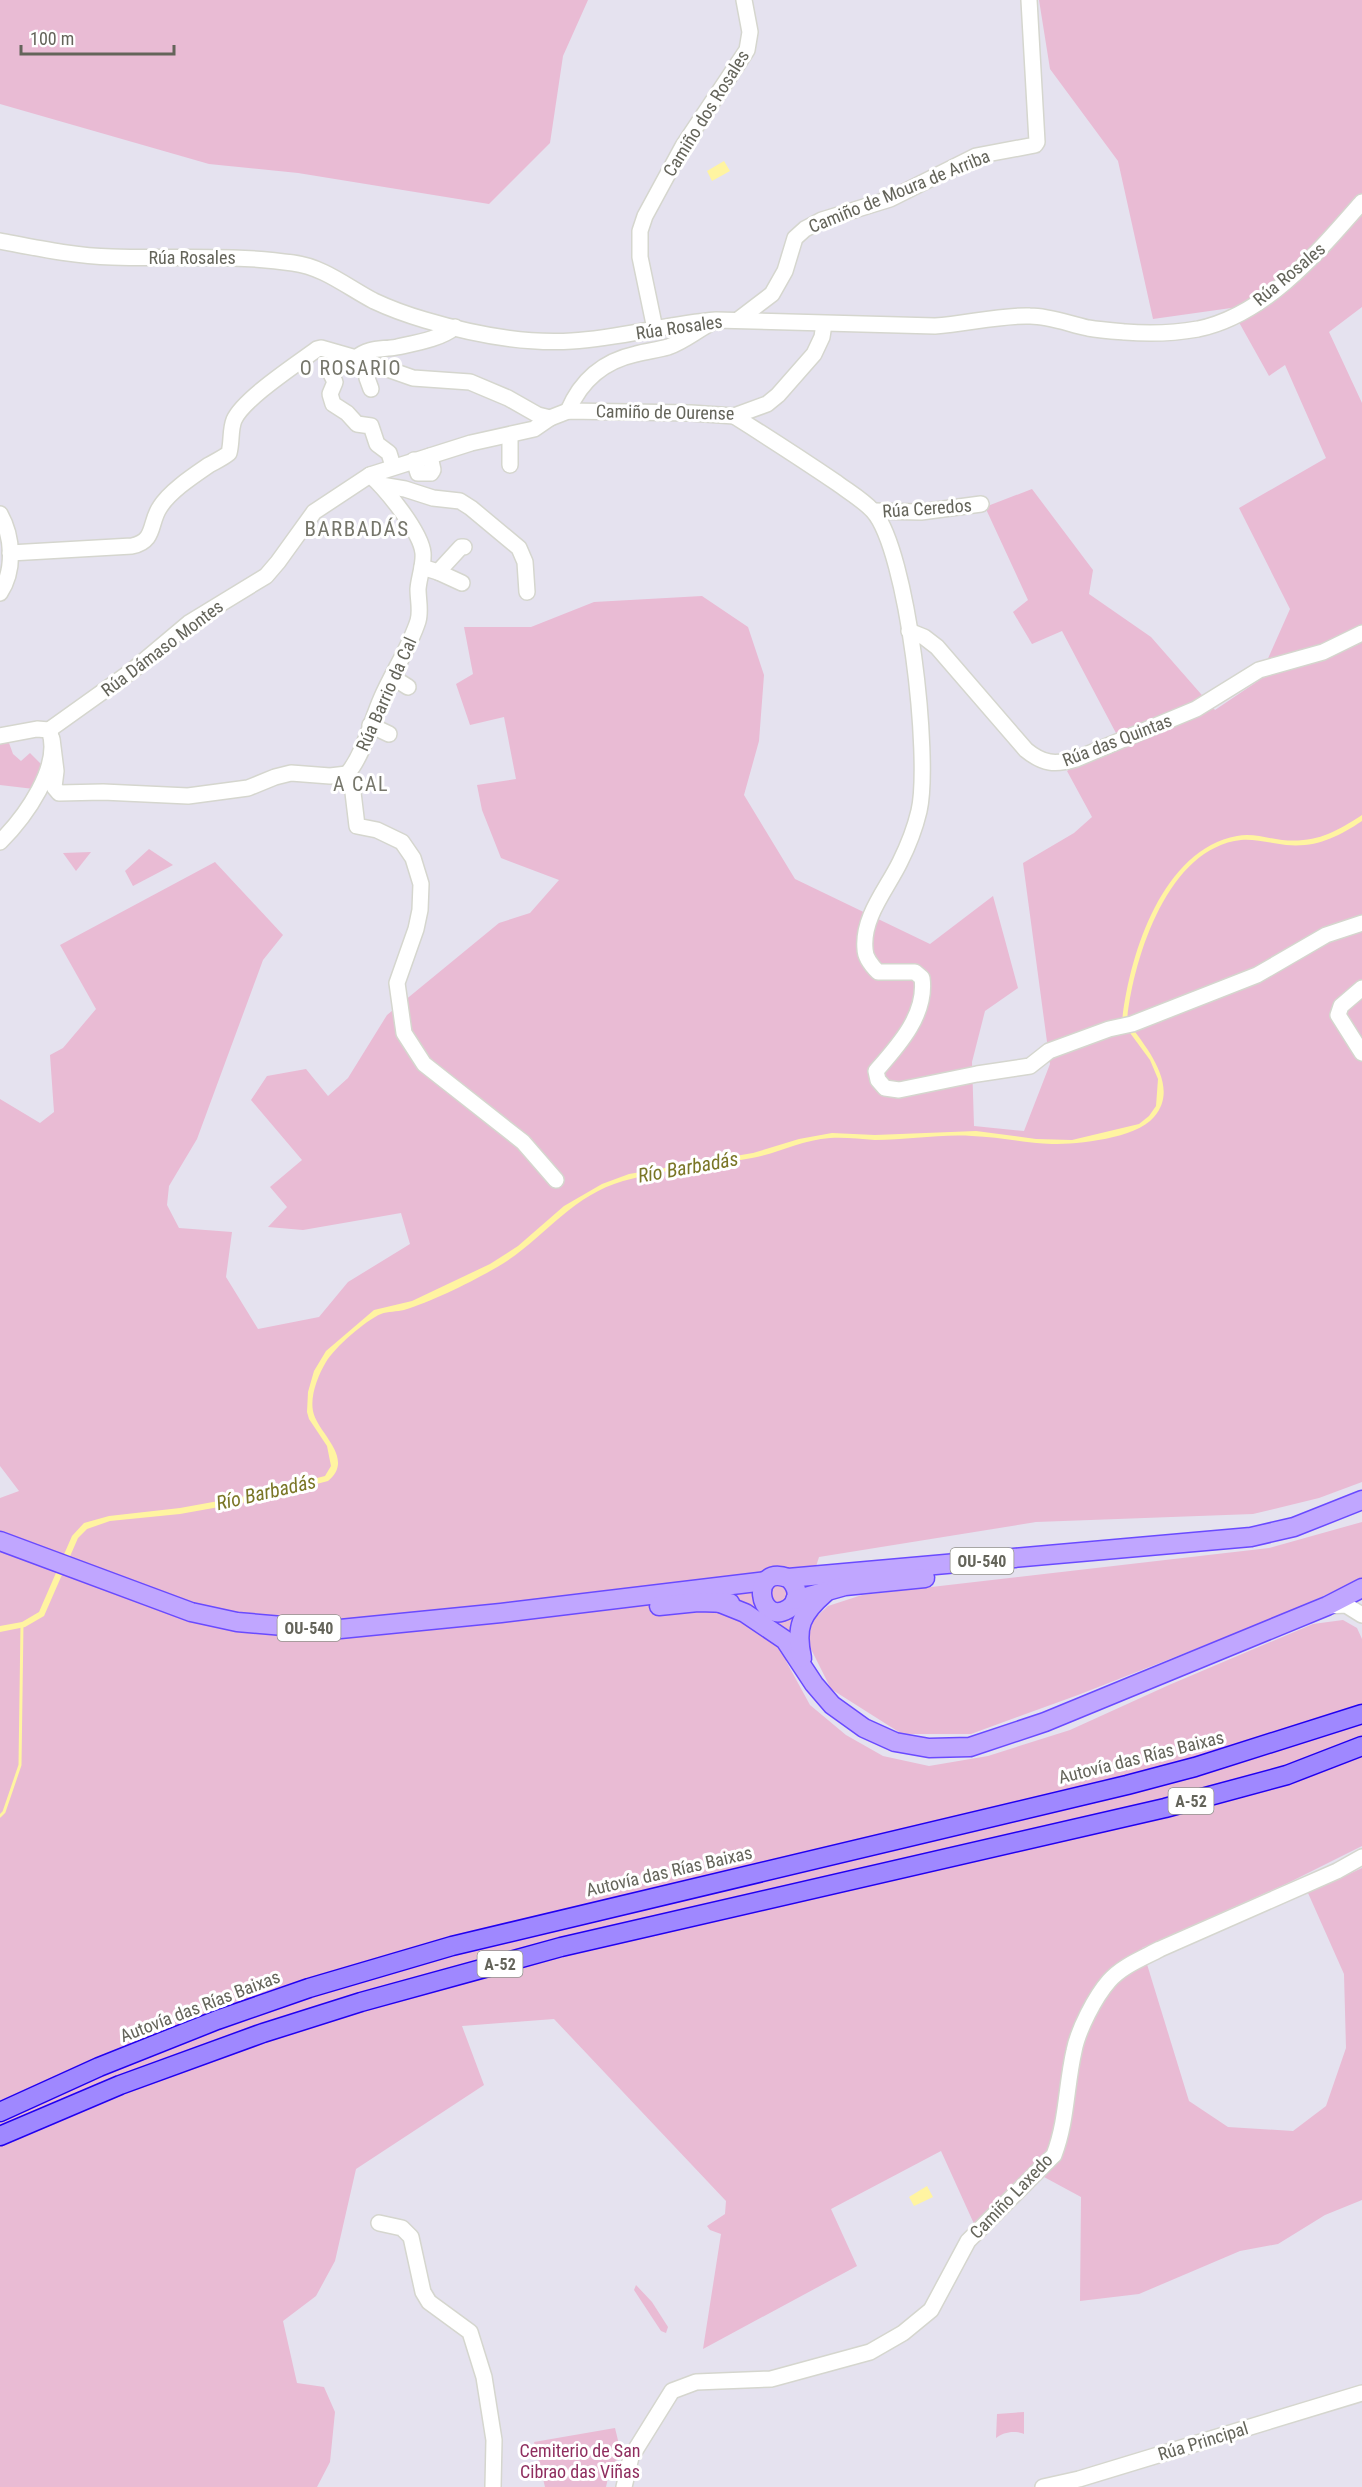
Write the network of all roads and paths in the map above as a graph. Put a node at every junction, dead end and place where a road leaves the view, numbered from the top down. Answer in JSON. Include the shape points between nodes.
{"nodes":[{"id":1,"x":744,"y":0,"type":"edge"},
{"id":2,"x":1029,"y":0,"type":"edge"},
{"id":3,"x":1362,"y":202,"type":"edge"},
{"id":4,"x":0,"y":241,"type":"edge"},
{"id":5,"x":716,"y":320,"type":"junction"},
{"id":6,"x":738,"y":320,"type":"junction"},
{"id":7,"x":824,"y":324,"type":"junction"},
{"id":8,"x":455,"y":327,"type":"junction"},
{"id":9,"x":656,"y":329,"type":"junction"},
{"id":10,"x":337,"y":353,"type":"junction"},
{"id":11,"x":362,"y":361,"type":"junction"},
{"id":12,"x":371,"y":389,"type":"dead end"},
{"id":13,"x":568,"y":411,"type":"junction"},
{"id":14,"x":735,"y":416,"type":"junction"},
{"id":15,"x":550,"y":418,"type":"junction"},
{"id":16,"x":510,"y":435,"type":"junction"},
{"id":17,"x":510,"y":465,"type":"dead end"},
{"id":18,"x":393,"y":466,"type":"junction"},
{"id":19,"x":376,"y":480,"type":"junction"},
{"id":20,"x":981,"y":504,"type":"dead end"},
{"id":21,"x":874,"y":511,"type":"junction"},
{"id":22,"x":0,"y":514,"type":"edge"},
{"id":23,"x":464,"y":547,"type":"dead end"},
{"id":24,"x":10,"y":554,"type":"junction"},
{"id":25,"x":422,"y":567,"type":"junction"},
{"id":26,"x":438,"y":572,"type":"junction"},
{"id":27,"x":462,"y":583,"type":"dead end"},
{"id":28,"x":527,"y":592,"type":"dead end"},
{"id":29,"x":0,"y":593,"type":"edge"},
{"id":30,"x":909,"y":631,"type":"junction"},
{"id":31,"x":1362,"y":633,"type":"edge"},
{"id":32,"x":392,"y":677,"type":"junction"},
{"id":33,"x":408,"y":687,"type":"dead end"},
{"id":34,"x":370,"y":725,"type":"junction"},
{"id":35,"x":389,"y":734,"type":"dead end"},
{"id":36,"x":50,"y":735,"type":"junction"},
{"id":37,"x":0,"y":736,"type":"edge"},
{"id":38,"x":347,"y":774,"type":"junction"},
{"id":39,"x":0,"y":842,"type":"edge"},
{"id":40,"x":1362,"y":923,"type":"edge"},
{"id":41,"x":1362,"y":988,"type":"edge"},
{"id":42,"x":1362,"y":1053,"type":"edge"},
{"id":43,"x":556,"y":1180,"type":"dead end"},
{"id":44,"x":1362,"y":1500,"type":"edge"},
{"id":45,"x":0,"y":1541,"type":"edge"},
{"id":46,"x":1176,"y":1544,"type":"junction"},
{"id":47,"x":788,"y":1578,"type":"junction"},
{"id":48,"x":766,"y":1581,"type":"junction"},
{"id":49,"x":828,"y":1591,"type":"junction"},
{"id":50,"x":1360,"y":1601,"type":"edge"},
{"id":51,"x":793,"y":1603,"type":"junction"},
{"id":52,"x":720,"y":1604,"type":"junction"},
{"id":53,"x":765,"y":1606,"type":"junction"},
{"id":54,"x":501,"y":1613,"type":"junction"},
{"id":55,"x":791,"y":1639,"type":"junction"},
{"id":56,"x":1362,"y":1702,"type":"edge"},
{"id":57,"x":1362,"y":1714,"type":"edge"},
{"id":58,"x":1362,"y":1746,"type":"edge"},
{"id":59,"x":1064,"y":1798,"type":"junction"},
{"id":60,"x":1362,"y":1857,"type":"edge"},
{"id":61,"x":0,"y":2112,"type":"edge"},
{"id":62,"x":0,"y":2136,"type":"edge"},
{"id":63,"x":379,"y":2223,"type":"dead end"},
{"id":64,"x":1362,"y":2393,"type":"edge"},
{"id":65,"x":493,"y":2487,"type":"edge"},
{"id":66,"x":624,"y":2487,"type":"edge"},
{"id":67,"x":1043,"y":2487,"type":"edge"}],
"edges":[{"from":1,"to":9,"type":"street","name":"Camiño dos Rosales","via":[[750,32],[747,50],[682,146],[640,231],[643,276]]},
{"from":2,"to":6,"type":"street","name":"Camiño de Moura de Arriba","via":[[1035,145],[976,156],[898,195],[804,229],[795,238],[785,271],[772,294]]},
{"from":3,"to":7,"type":"street","name":"Rúa Rosales","via":[[1331,237],[1266,296],[1221,322],[1198,329],[1126,332],[1033,315],[962,325]]},
{"from":4,"to":8,"type":"street","name":"Rúa Rosales","via":[[111,257],[232,257],[295,263],[316,268],[398,311]]},
{"from":5,"to":6,"type":"street","name":"Rúa Rosales"},
{"from":5,"to":9,"type":"street","name":"Rúa Rosales"},
{"from":5,"to":13,"type":"street","via":[[669,346],[626,356],[604,366],[580,389]]},
{"from":6,"to":7,"type":"street","name":"Rúa Rosales"},
{"from":7,"to":14,"type":"street","name":"Camiño de Ourense","via":[[814,354],[777,395],[767,404]]},
{"from":8,"to":9,"type":"street","name":"Rúa Rosales","via":[[502,338],[538,341],[600,339]]},
{"from":8,"to":11,"type":"street","via":[[396,347],[365,351]]},
{"from":10,"to":11,"type":"street"},
{"from":10,"to":18,"type":"street","via":[[330,372],[335,382],[330,394],[333,404],[357,424],[370,426],[378,444],[389,453]]},
{"from":10,"to":24,"type":"street","via":[[317,349],[239,412],[232,426],[229,453],[165,501],[150,535],[142,543]]},
{"from":11,"to":12,"type":"street"},
{"from":11,"to":15,"type":"street","via":[[413,378],[470,382]]},
{"from":13,"to":14,"type":"street","name":"Camiño de Ourense"},
{"from":13,"to":15,"type":"street","name":"Rúa Dámaso Montes"},
{"from":14,"to":21,"type":"street"},
{"from":15,"to":16,"type":"street","name":"Rúa Dámaso Montes","via":[[534,429]]},
{"from":16,"to":17,"type":"street"},
{"from":16,"to":18,"type":"street","name":"Rúa Dámaso Montes"},
{"from":18,"to":19,"type":"street","name":"Rúa Dámaso Montes"},
{"from":19,"to":25,"type":"street","name":"Rúa Barrio da Cal","via":[[420,542]]},
{"from":19,"to":28,"type":"street","via":[[433,498],[460,501],[471,508],[519,548],[525,562]]},
{"from":19,"to":36,"type":"street","name":"Rúa Dámaso Montes","via":[[314,512],[266,576],[189,623]]},
{"from":20,"to":21,"type":"street","name":"Rúa Ceredos","via":[[921,512]]},
{"from":21,"to":30,"type":"street","via":[[894,559]]},
{"from":22,"to":24,"type":"street"},
{"from":23,"to":26,"type":"street"},
{"from":24,"to":29,"type":"street"},
{"from":25,"to":26,"type":"street"},
{"from":25,"to":32,"type":"street","name":"Rúa Barrio da Cal","via":[[418,621]]},
{"from":26,"to":27,"type":"street"},
{"from":30,"to":31,"type":"street","name":"Rúa das Quintas","via":[[937,647],[1026,750],[1048,764],[1076,759],[1196,710],[1259,670],[1323,652]]},
{"from":30,"to":40,"type":"street","via":[[921,717],[924,775],[919,812],[900,862],[869,919],[865,950],[878,972],[915,972],[922,978],[924,994],[896,1048],[876,1071],[885,1088],[899,1090],[1030,1066],[1049,1051],[1257,975],[1326,935]]},
{"from":32,"to":33,"type":"street"},
{"from":32,"to":34,"type":"street","name":"Rúa Barrio da Cal"},
{"from":34,"to":35,"type":"street"},
{"from":34,"to":38,"type":"street","name":"Rúa Barrio da Cal"},
{"from":36,"to":37,"type":"street","via":[[37,729]]},
{"from":36,"to":38,"type":"street","via":[[54,787],[59,793],[188,796],[248,788],[291,773]]},
{"from":36,"to":39,"type":"street","via":[[46,776],[40,790],[20,821]]},
{"from":38,"to":43,"type":"street","via":[[352,784],[357,826],[402,842],[413,858],[421,884],[416,929],[397,983],[404,1034],[424,1064],[523,1142]]},
{"from":41,"to":42,"type":"street","via":[[1341,1006],[1338,1015]]},
{"from":44,"to":46,"type":"main road","number":"OU-540","via":[[1294,1527]]},
{"from":45,"to":54,"type":"main road","number":"OU-540","via":[[191,1612],[237,1622],[330,1630]]},
{"from":46,"to":47,"type":"main road","number":"OU-540"},
{"from":46,"to":49,"type":"main road","via":[[1112,1558],[845,1586]]},
{"from":47,"to":48,"type":"main road","via":[[776,1576]]},
{"from":47,"to":51,"type":"main road","via":[[795,1587]]},
{"from":48,"to":53,"type":"main road","via":[[761,1592]]},
{"from":48,"to":54,"type":"main road","number":"OU-540"},
{"from":49,"to":51,"type":"main road"},
{"from":49,"to":55,"type":"main road","via":[[812,1604]]},
{"from":50,"to":55,"type":"main road","via":[[1327,1606],[1044,1722],[970,1747],[929,1748],[895,1742],[864,1728],[832,1705],[814,1684]]},
{"from":51,"to":53,"type":"main road","via":[[778,1612]]},
{"from":51,"to":55,"type":"main road"},
{"from":52,"to":53,"type":"main road"},
{"from":52,"to":54,"type":"main road","via":[[698,1602],[581,1613]]},
{"from":52,"to":55,"type":"main road"},
{"from":53,"to":55,"type":"main road"},
{"from":56,"to":59,"type":"highway"},
{"from":57,"to":59,"type":"highway","name":"Autovía das Rías Baixas","number":"A-52","via":[[1195,1767]]},
{"from":58,"to":62,"type":"highway","number":"A-52","via":[[1287,1775],[1166,1808],[561,1947],[362,2002],[120,2085]]},
{"from":59,"to":61,"type":"highway","name":"Autovía das Rías Baixas","number":"A-52","via":[[452,1946],[217,2020]]},
{"from":60,"to":66,"type":"street","name":"Camiño Laxedo","via":[[1160,1949],[1110,1980],[1094,2003],[1074,2049],[1067,2106],[1053,2155],[968,2241],[931,2310],[903,2333],[870,2352],[771,2379],[696,2382],[672,2391],[631,2457]]},
{"from":63,"to":65,"type":"street","via":[[402,2228],[411,2237],[423,2292],[429,2302],[470,2332],[484,2377],[494,2440]]},
{"from":64,"to":67,"type":"street","name":"Rúa Principal"}]}
